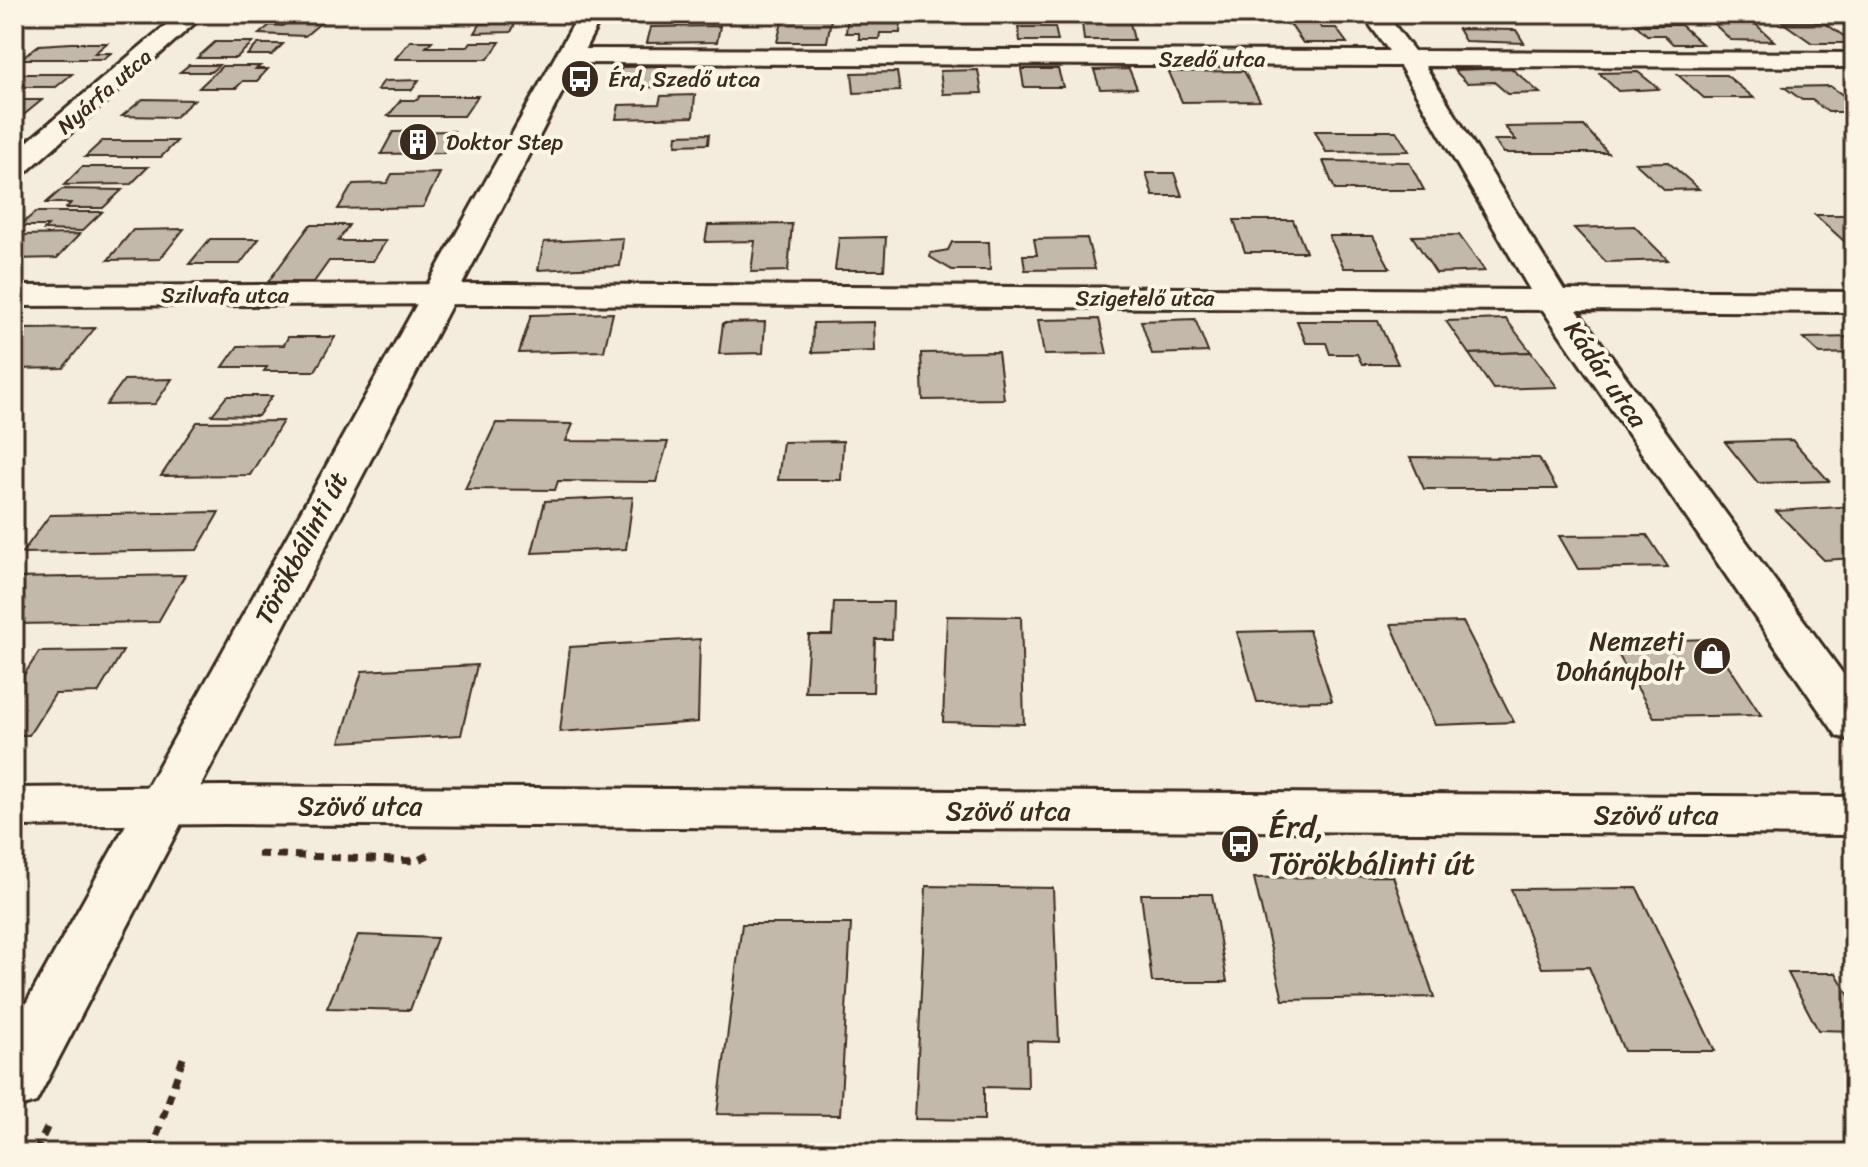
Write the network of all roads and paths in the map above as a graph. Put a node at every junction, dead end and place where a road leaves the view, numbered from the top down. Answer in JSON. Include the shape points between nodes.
{"nodes":[{"id":1,"x":193,"y":14,"type":"edge"},
{"id":2,"x":591,"y":14,"type":"edge"},
{"id":3,"x":1374,"y":14,"type":"edge"},
{"id":4,"x":570,"y":56,"type":"junction"},
{"id":5,"x":1409,"y":60,"type":"junction"},
{"id":6,"x":1854,"y":60,"type":"edge"},
{"id":7,"x":14,"y":168,"type":"edge"},
{"id":8,"x":437,"y":294,"type":"junction"},
{"id":9,"x":14,"y":296,"type":"edge"},
{"id":10,"x":1554,"y":302,"type":"junction"},
{"id":11,"x":1854,"y":302,"type":"edge"},
{"id":12,"x":1854,"y":724,"type":"edge"},
{"id":13,"x":163,"y":805,"type":"junction"},
{"id":14,"x":14,"y":807,"type":"edge"},
{"id":15,"x":1854,"y":816,"type":"edge"},
{"id":16,"x":183,"y":1058,"type":"dead end"},
{"id":17,"x":14,"y":1083,"type":"edge"},
{"id":18,"x":151,"y":1153,"type":"edge"}],
"edges":[{"from":1,"to":7,"type":"street","name":"Nyárfa utca"},
{"from":2,"to":4,"type":"street","name":"Törökbálinti út"},
{"from":3,"to":5,"type":"street","name":"Kádár utca"},
{"from":4,"to":5,"type":"street","name":"Szedő utca"},
{"from":4,"to":8,"type":"street","name":"Törökbálinti út"},
{"from":5,"to":6,"type":"street","name":"Szedő utca"},
{"from":5,"to":10,"type":"street","name":"Kádár utca"},
{"from":8,"to":9,"type":"street","name":"Szilvafa utca"},
{"from":8,"to":10,"type":"street","name":"Szigetelő utca"},
{"from":8,"to":13,"type":"street","name":"Törökbálinti út"},
{"from":10,"to":11,"type":"street","name":"Szigetelő utca"},
{"from":10,"to":12,"type":"street","name":"Kádár utca"},
{"from":13,"to":14,"type":"street","name":"Szövő utca"},
{"from":13,"to":15,"type":"street","name":"Szövő utca"},
{"from":13,"to":17,"type":"street","name":"Törökbálinti út"},
{"from":16,"to":18,"type":"path"}]}
